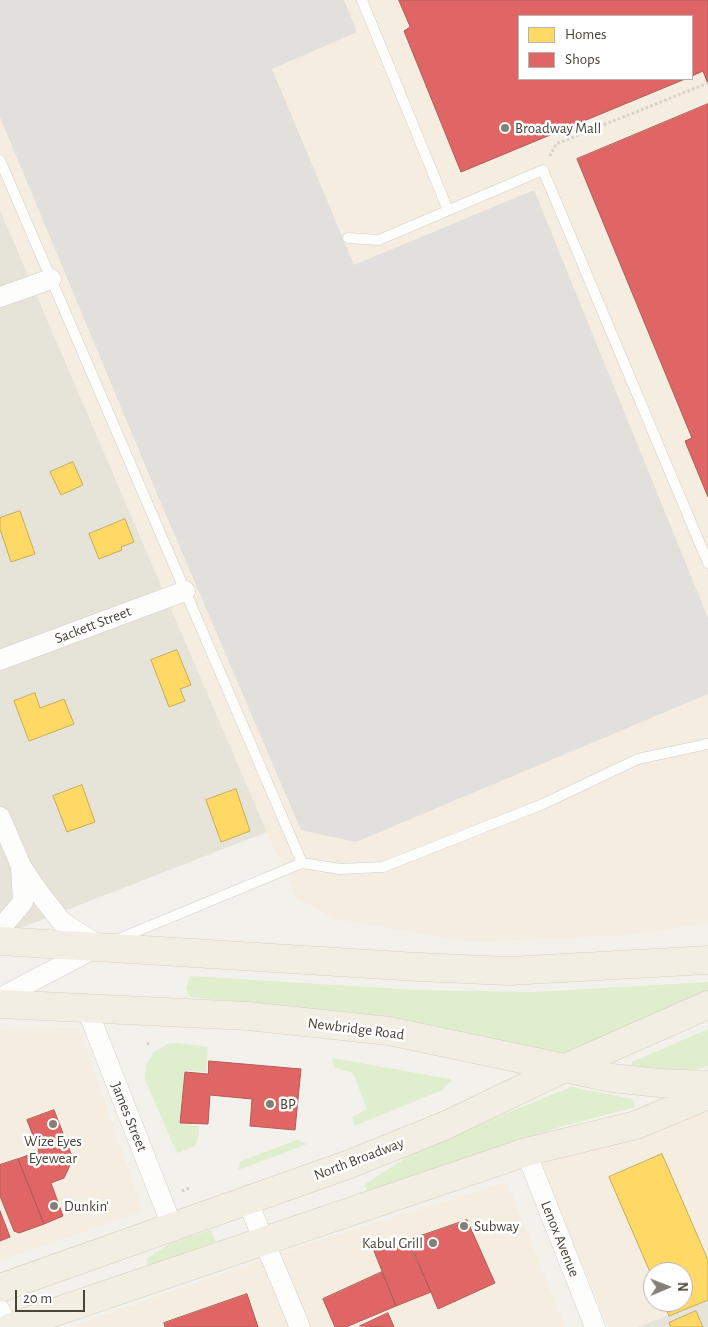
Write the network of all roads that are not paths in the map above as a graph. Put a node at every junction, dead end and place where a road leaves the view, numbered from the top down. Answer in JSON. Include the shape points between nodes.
{"nodes":[{"id":1,"x":362,"y":0,"type":"edge"},
{"id":2,"x":0,"y":160,"type":"edge"},
{"id":3,"x":448,"y":210,"type":"junction"},
{"id":4,"x":348,"y":238,"type":"dead end"},
{"id":5,"x":51,"y":279,"type":"junction"},
{"id":6,"x":0,"y":297,"type":"edge"},
{"id":7,"x":708,"y":563,"type":"edge"},
{"id":8,"x":185,"y":590,"type":"junction"},
{"id":9,"x":0,"y":660,"type":"edge"},
{"id":10,"x":708,"y":744,"type":"edge"},
{"id":11,"x":0,"y":817,"type":"edge"},
{"id":12,"x":302,"y":864,"type":"junction"},
{"id":13,"x":21,"y":866,"type":"junction"},
{"id":14,"x":0,"y":928,"type":"edge"},
{"id":15,"x":0,"y":941,"type":"edge"},
{"id":16,"x":99,"y":946,"type":"junction"},
{"id":17,"x":708,"y":960,"type":"edge"},
{"id":18,"x":0,"y":998,"type":"edge"},
{"id":19,"x":0,"y":1004,"type":"edge"},
{"id":20,"x":708,"y":1005,"type":"edge"},
{"id":21,"x":87,"y":1009,"type":"junction"},
{"id":22,"x":565,"y":1068,"type":"junction"},
{"id":23,"x":708,"y":1085,"type":"edge"},
{"id":24,"x":708,"y":1095,"type":"edge"},
{"id":25,"x":526,"y":1152,"type":"junction"},
{"id":26,"x":247,"y":1200,"type":"junction"},
{"id":27,"x":172,"y":1226,"type":"junction"},
{"id":28,"x":263,"y":1240,"type":"junction"},
{"id":29,"x":0,"y":1288,"type":"edge"},
{"id":30,"x":0,"y":1310,"type":"edge"},
{"id":31,"x":8,"y":1327,"type":"edge"},
{"id":32,"x":11,"y":1327,"type":"edge"},
{"id":33,"x":300,"y":1327,"type":"edge"},
{"id":34,"x":595,"y":1327,"type":"edge"}],
"edges":[{"from":1,"to":3,"type":"lane"},
{"from":2,"to":5,"type":"lane"},
{"from":3,"to":4,"type":"lane","via":[[379,240]]},
{"from":3,"to":7,"type":"lane","via":[[542,170]]},
{"from":5,"to":6,"type":"street"},
{"from":5,"to":8,"type":"lane"},
{"from":8,"to":9,"type":"street","name":"Sackett Street"},
{"from":8,"to":12,"type":"lane"},
{"from":10,"to":12,"type":"lane","via":[[638,759],[543,804],[383,867],[340,869]]},
{"from":11,"to":13,"type":"street"},
{"from":12,"to":16,"type":"lane"},
{"from":13,"to":14,"type":"street","via":[[22,902]]},
{"from":13,"to":16,"type":"street","via":[[62,922]]},
{"from":15,"to":16,"type":"main road"},
{"from":16,"to":17,"type":"main road","via":[[509,971]]},
{"from":16,"to":18,"type":"street"},
{"from":19,"to":21,"type":"main road","name":"Newbridge Road"},
{"from":20,"to":22,"type":"main road","name":"North Broadway"},
{"from":21,"to":22,"type":"main road","name":"Newbridge Road","via":[[248,1016],[389,1031]]},
{"from":21,"to":27,"type":"street","name":"James Street"},
{"from":22,"to":23,"type":"main road","name":"Newbridge Road","via":[[612,1078]]},
{"from":22,"to":26,"type":"main road","name":"North Broadway","via":[[435,1130]]},
{"from":24,"to":25,"type":"main road","via":[[636,1125]]},
{"from":25,"to":28,"type":"main road"},
{"from":25,"to":34,"type":"street","name":"Lenox Avenue"},
{"from":26,"to":27,"type":"main road","name":"North Broadway"},
{"from":26,"to":28,"type":"street"},
{"from":27,"to":29,"type":"main road","name":"North Broadway"},
{"from":28,"to":32,"type":"main road"},
{"from":28,"to":33,"type":"street"},
{"from":30,"to":31,"type":"street"}]}
